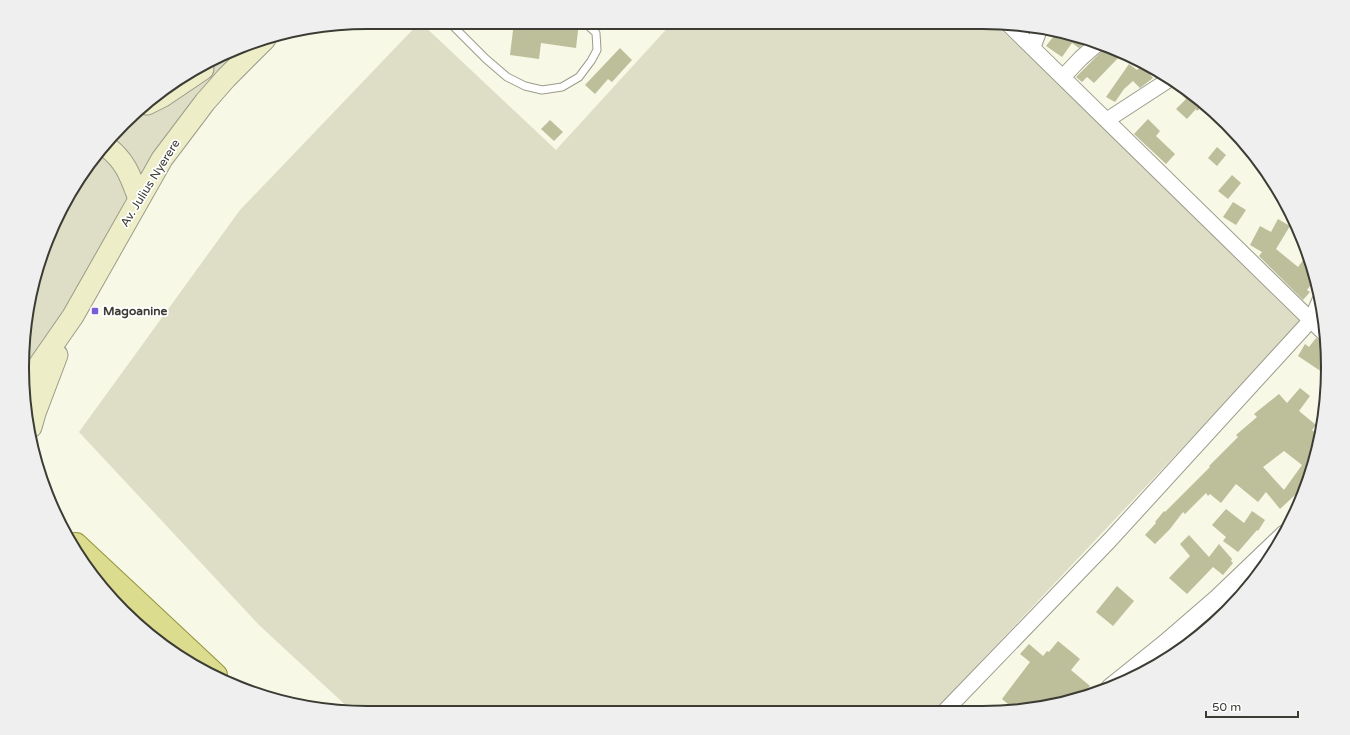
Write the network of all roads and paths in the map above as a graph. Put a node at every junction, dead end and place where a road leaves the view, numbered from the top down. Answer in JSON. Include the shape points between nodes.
{"nodes":[{"id":1,"x":456,"y":29,"type":"edge"},
{"id":2,"x":592,"y":29,"type":"edge"},
{"id":3,"x":1015,"y":31,"type":"edge"},
{"id":4,"x":1038,"y":34,"type":"edge"},
{"id":5,"x":256,"y":48,"type":"edge"},
{"id":6,"x":1033,"y":48,"type":"junction"},
{"id":7,"x":1093,"y":48,"type":"edge"},
{"id":8,"x":1063,"y":77,"type":"junction"},
{"id":9,"x":1165,"y":82,"type":"edge"},
{"id":10,"x":1107,"y":120,"type":"junction"},
{"id":11,"x":109,"y":149,"type":"edge"},
{"id":12,"x":139,"y":199,"type":"junction"},
{"id":13,"x":77,"y":309,"type":"junction"},
{"id":14,"x":1316,"y":310,"type":"edge"},
{"id":15,"x":1311,"y":320,"type":"junction"},
{"id":16,"x":1318,"y":327,"type":"edge"},
{"id":17,"x":29,"y":379,"type":"edge"},
{"id":18,"x":33,"y":419,"type":"edge"},
{"id":19,"x":82,"y":550,"type":"edge"},
{"id":20,"x":1267,"y":551,"type":"edge"},
{"id":21,"x":205,"y":664,"type":"edge"},
{"id":22,"x":1130,"y":672,"type":"edge"},
{"id":23,"x":950,"y":706,"type":"edge"}],
"edges":[{"from":1,"to":2,"type":"lane","via":[[507,77],[525,86],[542,90],[562,87],[579,77],[597,50],[596,33]]},
{"from":3,"to":6,"type":"street"},
{"from":4,"to":6,"type":"street"},
{"from":5,"to":12,"type":"main road","name":"Av. Julius Nyerere","via":[[205,102],[162,159]]},
{"from":6,"to":8,"type":"street"},
{"from":7,"to":8,"type":"street"},
{"from":8,"to":10,"type":"street"},
{"from":9,"to":10,"type":"street"},
{"from":10,"to":15,"type":"street"},
{"from":11,"to":12,"type":"main road","via":[[124,163]]},
{"from":12,"to":13,"type":"main road","name":"Av. Julius Nyerere"},
{"from":13,"to":17,"type":"main road","name":"Av. Julius Nyerere"},
{"from":13,"to":18,"type":"main road","via":[[46,380]]},
{"from":14,"to":15,"type":"street"},
{"from":15,"to":16,"type":"street"},
{"from":15,"to":23,"type":"street","via":[[1110,540]]},
{"from":19,"to":21,"type":"main road"},
{"from":20,"to":22,"type":"street","via":[[1218,598]]}]}
